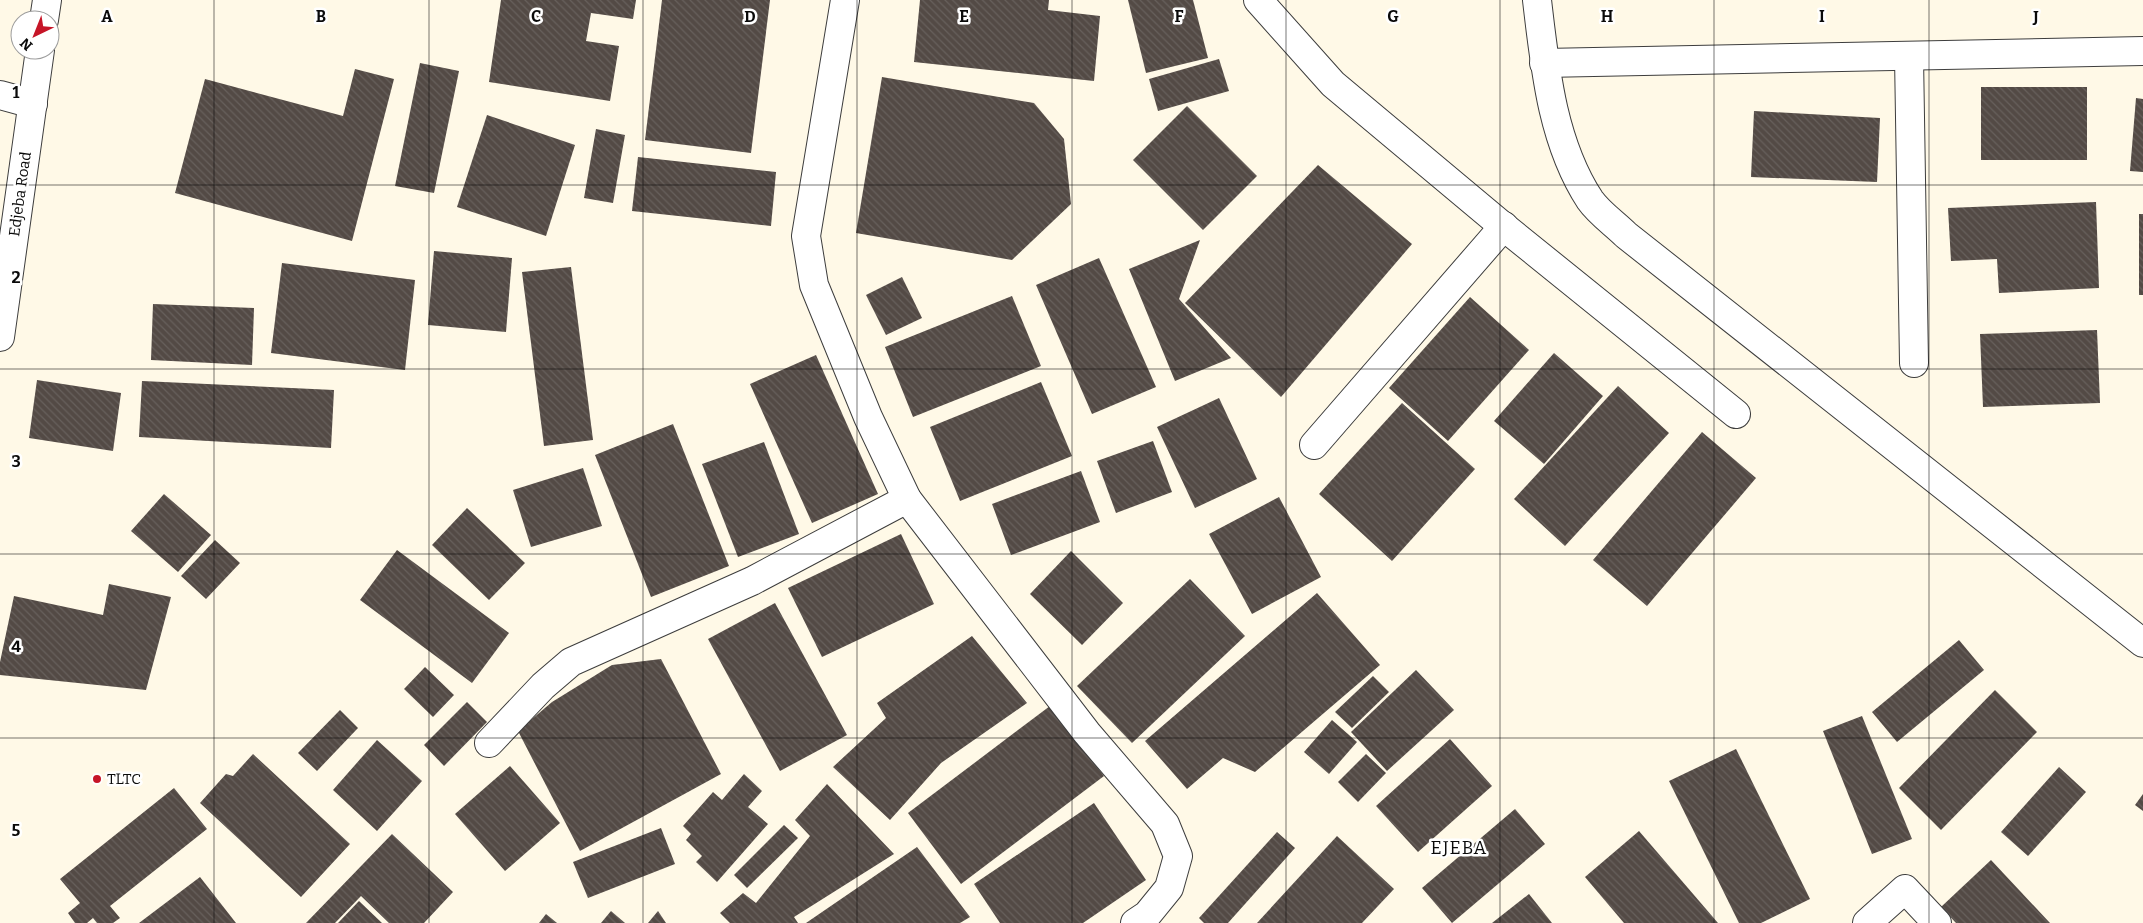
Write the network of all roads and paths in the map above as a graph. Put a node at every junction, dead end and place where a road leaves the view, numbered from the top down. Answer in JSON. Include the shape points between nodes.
{"nodes":[{"id":1,"x":845,"y":0,"type":"edge"},
{"id":2,"x":1258,"y":0,"type":"edge"},
{"id":3,"x":1537,"y":0,"type":"edge"},
{"id":4,"x":2143,"y":51,"type":"edge"},
{"id":5,"x":1909,"y":56,"type":"junction"},
{"id":6,"x":39,"y":60,"type":"edge"},
{"id":7,"x":1544,"y":63,"type":"junction"},
{"id":8,"x":0,"y":95,"type":"edge"},
{"id":9,"x":32,"y":104,"type":"junction"},
{"id":10,"x":1504,"y":226,"type":"junction"},
{"id":11,"x":0,"y":337,"type":"edge"},
{"id":12,"x":1914,"y":363,"type":"dead end"},
{"id":13,"x":1736,"y":414,"type":"dead end"},
{"id":14,"x":1314,"y":446,"type":"dead end"},
{"id":15,"x":907,"y":499,"type":"junction"},
{"id":16,"x":2143,"y":643,"type":"edge"},
{"id":17,"x":489,"y":743,"type":"dead end"},
{"id":18,"x":1135,"y":923,"type":"edge"},
{"id":19,"x":1867,"y":923,"type":"edge"},
{"id":20,"x":1937,"y":923,"type":"edge"}],
"edges":[{"from":1,"to":15,"type":"street","via":[[806,236],[814,285],[868,417]]},
{"from":2,"to":10,"type":"street","via":[[1333,84]]},
{"from":3,"to":7,"type":"street"},
{"from":4,"to":5,"type":"street"},
{"from":5,"to":7,"type":"street"},
{"from":5,"to":12,"type":"street"},
{"from":6,"to":9,"type":"street","name":"Edjeba Road"},
{"from":7,"to":16,"type":"street","via":[[1565,153],[1591,202],[1626,235]]},
{"from":8,"to":9,"type":"street"},
{"from":9,"to":11,"type":"street","name":"Edjeba Road"},
{"from":10,"to":13,"type":"street"},
{"from":10,"to":14,"type":"street"},
{"from":15,"to":17,"type":"street","via":[[752,581],[571,662]]},
{"from":15,"to":18,"type":"street","via":[[1086,733],[1165,824],[1178,856],[1169,888]]},
{"from":19,"to":20,"type":"street","via":[[1905,889]]}]}
